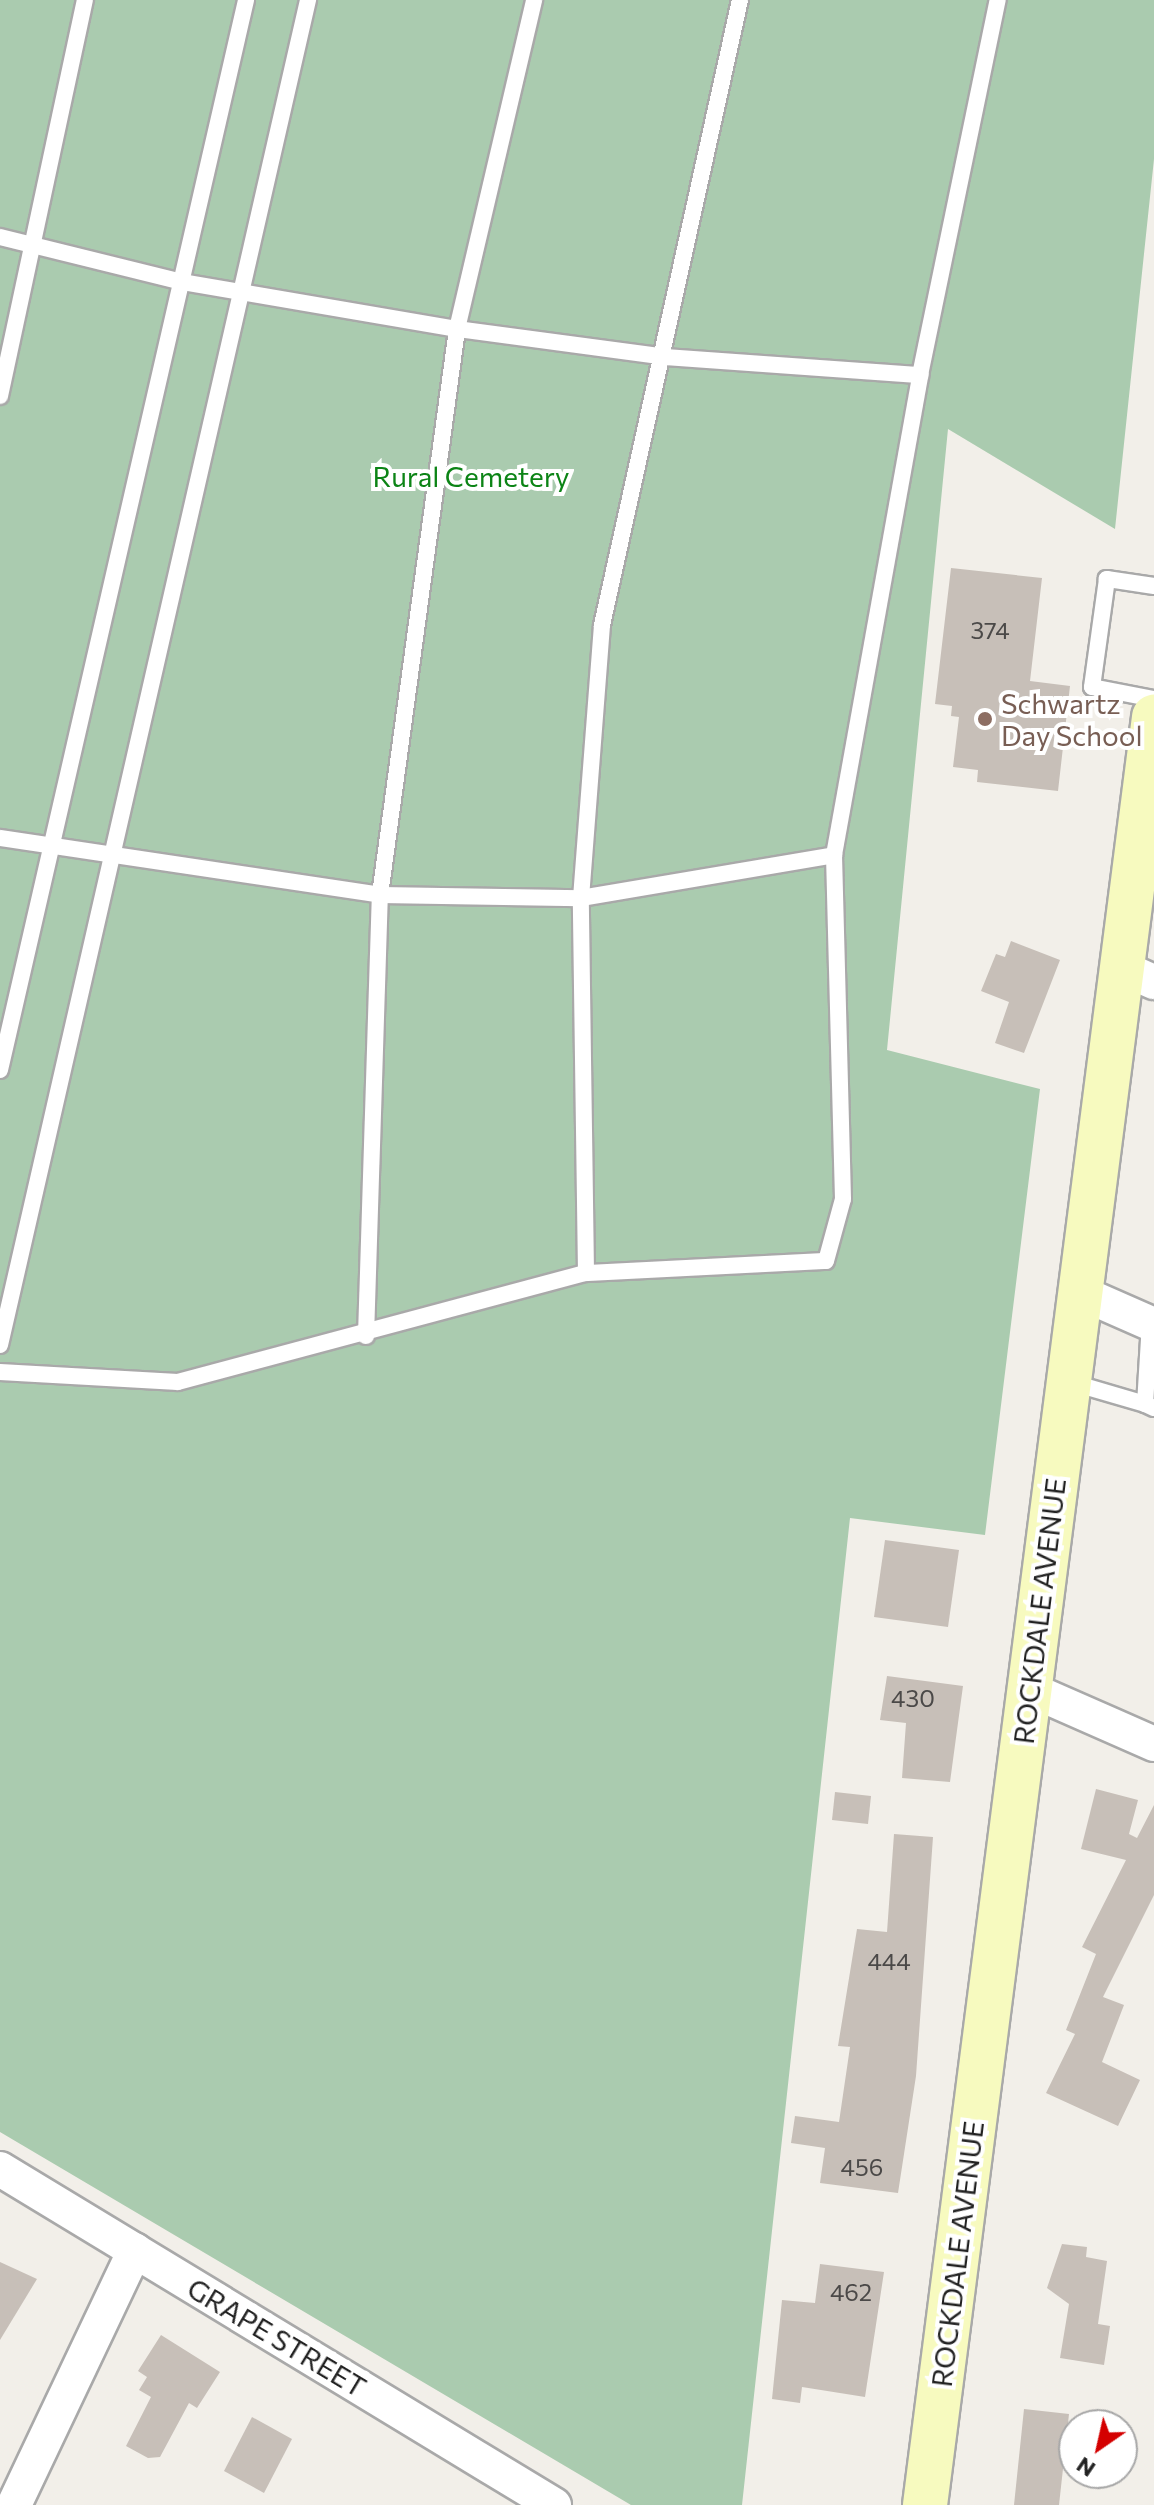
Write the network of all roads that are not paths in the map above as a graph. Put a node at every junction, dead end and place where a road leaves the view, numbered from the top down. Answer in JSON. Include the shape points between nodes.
{"nodes":[{"id":1,"x":85,"y":0,"type":"edge"},
{"id":2,"x":246,"y":0,"type":"edge"},
{"id":3,"x":308,"y":0,"type":"edge"},
{"id":4,"x":534,"y":0,"type":"edge"},
{"id":5,"x":740,"y":0,"type":"edge"},
{"id":6,"x":998,"y":0,"type":"edge"},
{"id":7,"x":0,"y":237,"type":"edge"},
{"id":8,"x":33,"y":244,"type":"junction"},
{"id":9,"x":182,"y":282,"type":"junction"},
{"id":10,"x":243,"y":291,"type":"junction"},
{"id":11,"x":457,"y":329,"type":"junction"},
{"id":12,"x":666,"y":357,"type":"junction"},
{"id":13,"x":920,"y":375,"type":"junction"},
{"id":14,"x":0,"y":396,"type":"edge"},
{"id":15,"x":1154,"y":586,"type":"edge"},
{"id":16,"x":1154,"y":699,"type":"edge"},
{"id":17,"x":1154,"y":717,"type":"edge"},
{"id":18,"x":0,"y":838,"type":"edge"},
{"id":19,"x":53,"y":850,"type":"junction"},
{"id":20,"x":834,"y":855,"type":"junction"},
{"id":21,"x":110,"y":860,"type":"junction"},
{"id":22,"x":1142,"y":892,"type":"edge"},
{"id":23,"x":380,"y":895,"type":"junction"},
{"id":24,"x":581,"y":898,"type":"junction"},
{"id":25,"x":1137,"y":975,"type":"edge"},
{"id":26,"x":0,"y":1070,"type":"edge"},
{"id":27,"x":586,"y":1273,"type":"junction"},
{"id":28,"x":1079,"y":1292,"type":"junction"},
{"id":29,"x":1152,"y":1324,"type":"edge"},
{"id":30,"x":366,"y":1336,"type":"junction"},
{"id":31,"x":0,"y":1345,"type":"edge"},
{"id":32,"x":0,"y":1372,"type":"edge"},
{"id":33,"x":1068,"y":1382,"type":"junction"},
{"id":34,"x":1149,"y":1406,"type":"edge"},
{"id":35,"x":1029,"y":1689,"type":"junction"},
{"id":36,"x":1154,"y":1744,"type":"edge"},
{"id":37,"x":0,"y":2169,"type":"edge"},
{"id":38,"x":135,"y":2250,"type":"junction"},
{"id":39,"x":14,"y":2505,"type":"edge"},
{"id":40,"x":554,"y":2505,"type":"edge"},
{"id":41,"x":925,"y":2505,"type":"edge"}],
"edges":[{"from":1,"to":8,"type":"lane"},
{"from":2,"to":9,"type":"lane"},
{"from":3,"to":10,"type":"lane"},
{"from":4,"to":11,"type":"lane"},
{"from":5,"to":12,"type":"lane"},
{"from":6,"to":13,"type":"lane"},
{"from":7,"to":8,"type":"lane"},
{"from":8,"to":9,"type":"lane"},
{"from":8,"to":14,"type":"lane"},
{"from":9,"to":10,"type":"lane"},
{"from":9,"to":19,"type":"lane"},
{"from":10,"to":11,"type":"lane"},
{"from":10,"to":21,"type":"lane"},
{"from":11,"to":12,"type":"lane"},
{"from":11,"to":23,"type":"lane"},
{"from":12,"to":13,"type":"lane"},
{"from":12,"to":24,"type":"lane","via":[[602,625]]},
{"from":13,"to":20,"type":"lane"},
{"from":15,"to":16,"type":"lane","via":[[1107,579],[1092,687]]},
{"from":17,"to":22,"type":"main road","name":"ROCKDALE AVENUE"},
{"from":18,"to":19,"type":"lane"},
{"from":19,"to":21,"type":"lane"},
{"from":19,"to":26,"type":"lane"},
{"from":20,"to":24,"type":"lane"},
{"from":20,"to":27,"type":"lane","via":[[843,1199],[826,1261]]},
{"from":21,"to":23,"type":"lane"},
{"from":21,"to":31,"type":"lane"},
{"from":22,"to":25,"type":"main road","name":"ROCKDALE AVENUE"},
{"from":23,"to":24,"type":"lane"},
{"from":23,"to":30,"type":"lane"},
{"from":24,"to":27,"type":"lane"},
{"from":25,"to":28,"type":"main road","name":"ROCKDALE AVENUE"},
{"from":27,"to":30,"type":"lane"},
{"from":28,"to":29,"type":"street"},
{"from":28,"to":33,"type":"main road","name":"ROCKDALE AVENUE"},
{"from":29,"to":34,"type":"lane"},
{"from":30,"to":32,"type":"lane","via":[[178,1382]]},
{"from":33,"to":34,"type":"lane"},
{"from":33,"to":35,"type":"main road","name":"ROCKDALE AVENUE"},
{"from":35,"to":36,"type":"street"},
{"from":35,"to":41,"type":"main road","name":"ROCKDALE AVENUE"},
{"from":37,"to":38,"type":"street","name":"GRAPE STREET"},
{"from":38,"to":39,"type":"street"},
{"from":38,"to":40,"type":"street","name":"GRAPE STREET"}]}
